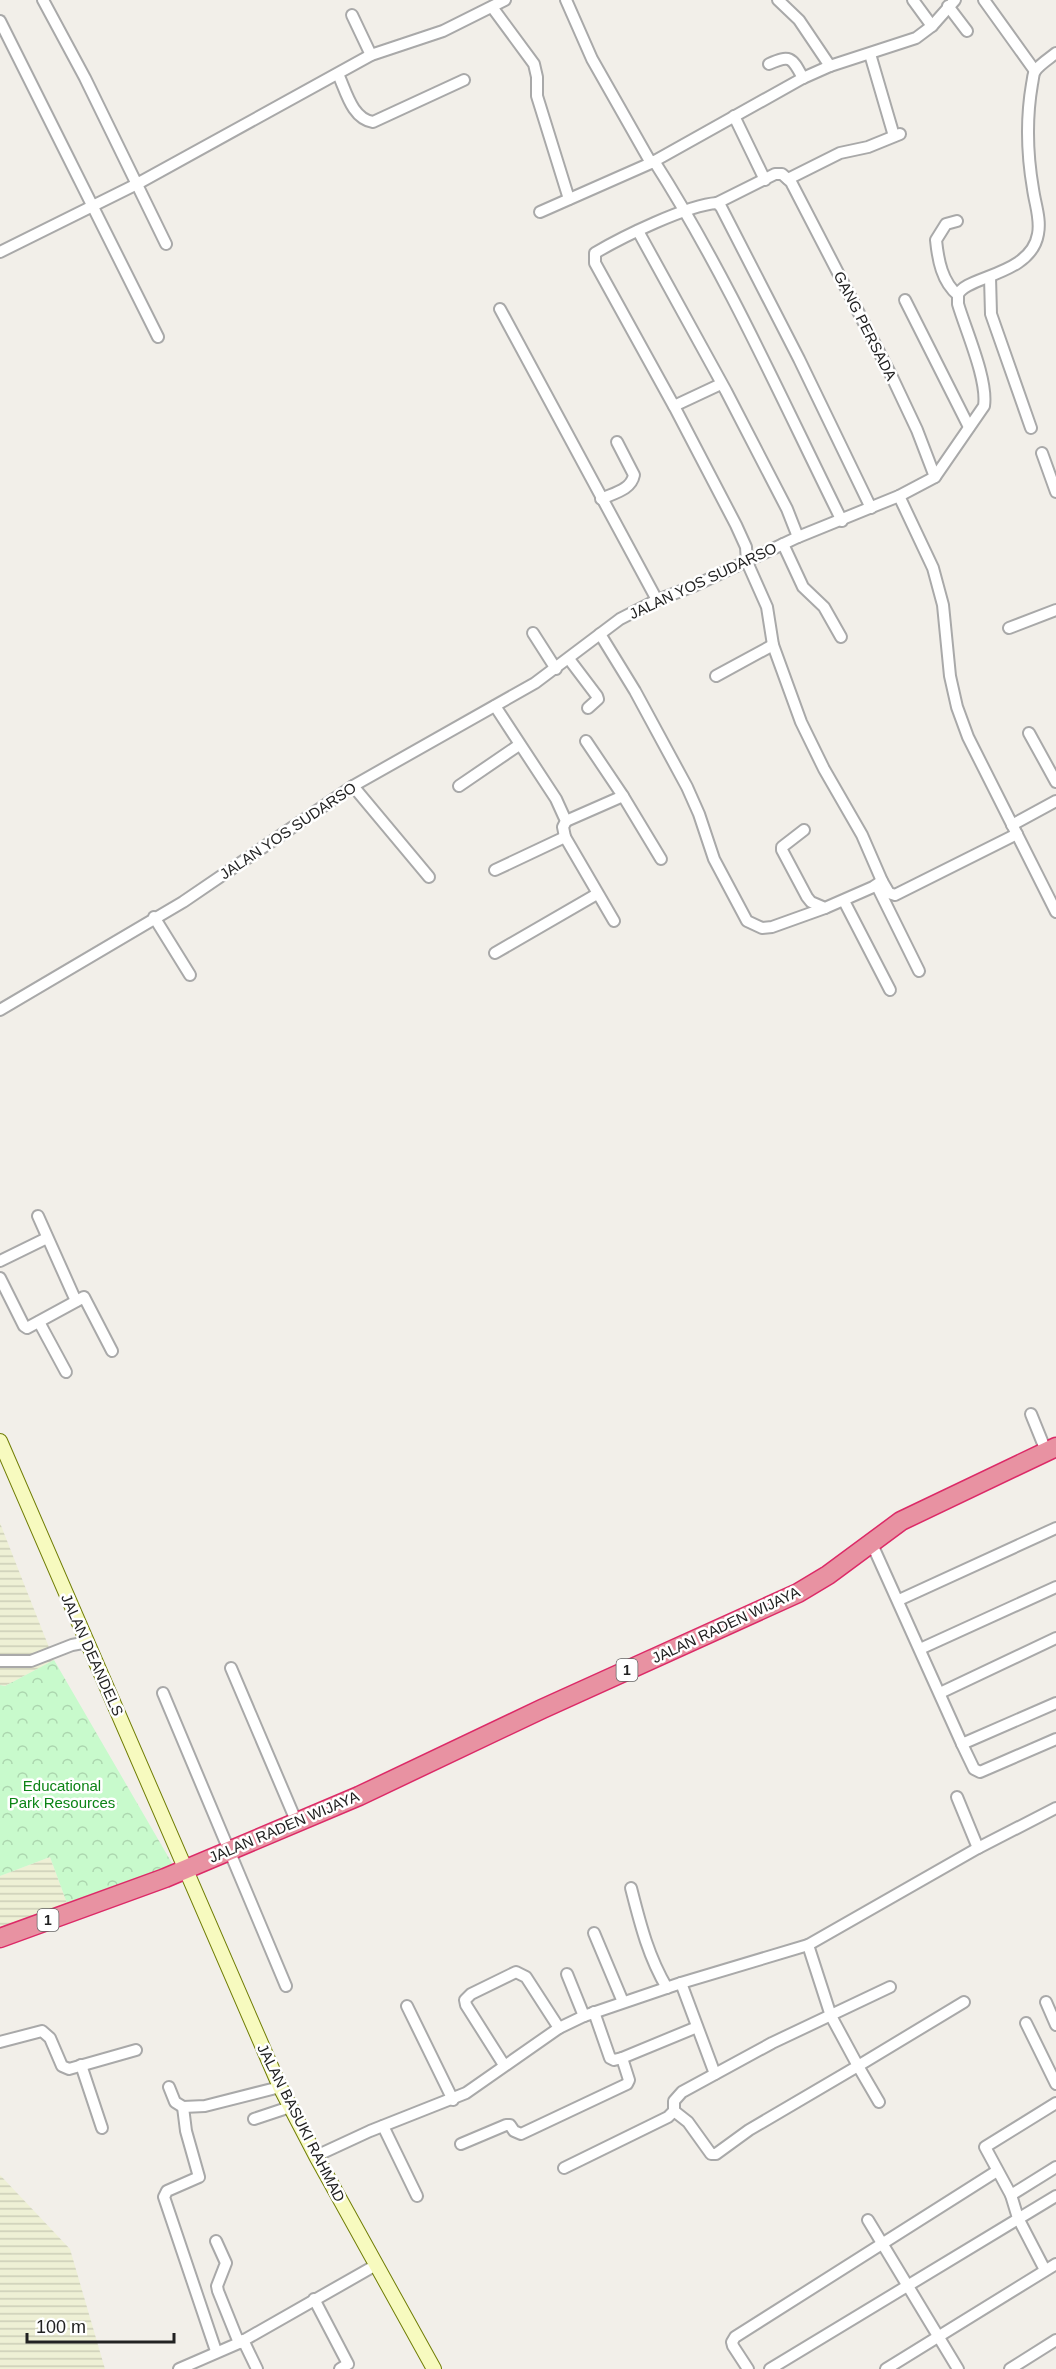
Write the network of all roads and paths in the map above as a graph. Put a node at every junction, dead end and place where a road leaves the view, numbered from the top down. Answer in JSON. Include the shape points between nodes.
{"nodes":[{"id":1,"x":43,"y":0,"type":"edge"},
{"id":2,"x":505,"y":0,"type":"edge"},
{"id":3,"x":566,"y":0,"type":"edge"},
{"id":4,"x":913,"y":0,"type":"edge"},
{"id":5,"x":984,"y":0,"type":"edge"},
{"id":6,"x":780,"y":1,"type":"edge"},
{"id":7,"x":952,"y":3,"type":"edge"},
{"id":8,"x":492,"y":7,"type":"junction"},
{"id":9,"x":352,"y":15,"type":"dead end"},
{"id":10,"x":0,"y":21,"type":"edge"},
{"id":11,"x":932,"y":26,"type":"junction"},
{"id":12,"x":967,"y":31,"type":"dead end"},
{"id":13,"x":1056,"y":53,"type":"edge"},
{"id":14,"x":870,"y":54,"type":"junction"},
{"id":15,"x":371,"y":55,"type":"junction"},
{"id":16,"x":768,"y":64,"type":"dead end"},
{"id":17,"x":830,"y":66,"type":"junction"},
{"id":18,"x":1035,"y":71,"type":"junction"},
{"id":19,"x":338,"y":74,"type":"junction"},
{"id":20,"x":803,"y":78,"type":"junction"},
{"id":21,"x":464,"y":80,"type":"dead end"},
{"id":22,"x":734,"y":116,"type":"junction"},
{"id":23,"x":653,"y":162,"type":"junction"},
{"id":24,"x":788,"y":179,"type":"junction"},
{"id":25,"x":765,"y":180,"type":"junction"},
{"id":26,"x":137,"y":184,"type":"junction"},
{"id":27,"x":569,"y":199,"type":"junction"},
{"id":28,"x":717,"y":203,"type":"junction"},
{"id":29,"x":93,"y":204,"type":"junction"},
{"id":30,"x":686,"y":211,"type":"junction"},
{"id":31,"x":540,"y":212,"type":"dead end"},
{"id":32,"x":957,"y":221,"type":"dead end"},
{"id":33,"x":638,"y":231,"type":"junction"},
{"id":34,"x":166,"y":244,"type":"dead end"},
{"id":35,"x":0,"y":252,"type":"edge"},
{"id":36,"x":990,"y":277,"type":"junction"},
{"id":37,"x":958,"y":296,"type":"junction"},
{"id":38,"x":905,"y":300,"type":"dead end"},
{"id":39,"x":500,"y":309,"type":"dead end"},
{"id":40,"x":158,"y":337,"type":"dead end"},
{"id":41,"x":723,"y":387,"type":"junction"},
{"id":42,"x":676,"y":409,"type":"junction"},
{"id":43,"x":969,"y":427,"type":"junction"},
{"id":44,"x":1031,"y":428,"type":"dead end"},
{"id":45,"x":617,"y":442,"type":"dead end"},
{"id":46,"x":1042,"y":453,"type":"dead end"},
{"id":47,"x":935,"y":477,"type":"junction"},
{"id":48,"x":1056,"y":492,"type":"edge"},
{"id":49,"x":899,"y":496,"type":"junction"},
{"id":50,"x":601,"y":499,"type":"junction"},
{"id":51,"x":871,"y":508,"type":"junction"},
{"id":52,"x":842,"y":521,"type":"junction"},
{"id":53,"x":798,"y":537,"type":"junction"},
{"id":54,"x":783,"y":544,"type":"junction"},
{"id":55,"x":747,"y":562,"type":"junction"},
{"id":56,"x":657,"y":600,"type":"junction"},
{"id":57,"x":1056,"y":610,"type":"edge"},
{"id":58,"x":1009,"y":627,"type":"dead end"},
{"id":59,"x":533,"y":633,"type":"dead end"},
{"id":60,"x":600,"y":634,"type":"junction"},
{"id":61,"x":841,"y":637,"type":"dead end"},
{"id":62,"x":773,"y":645,"type":"junction"},
{"id":63,"x":569,"y":659,"type":"junction"},
{"id":64,"x":556,"y":669,"type":"junction"},
{"id":65,"x":716,"y":676,"type":"dead end"},
{"id":66,"x":495,"y":706,"type":"junction"},
{"id":67,"x":588,"y":708,"type":"dead end"},
{"id":68,"x":1029,"y":733,"type":"dead end"},
{"id":69,"x":586,"y":741,"type":"dead end"},
{"id":70,"x":519,"y":745,"type":"junction"},
{"id":71,"x":1056,"y":782,"type":"edge"},
{"id":72,"x":353,"y":786,"type":"junction"},
{"id":73,"x":459,"y":786,"type":"dead end"},
{"id":74,"x":623,"y":796,"type":"junction"},
{"id":75,"x":1056,"y":801,"type":"edge"},
{"id":76,"x":566,"y":821,"type":"junction"},
{"id":77,"x":1014,"y":829,"type":"junction"},
{"id":78,"x":804,"y":830,"type":"dead end"},
{"id":79,"x":565,"y":837,"type":"junction"},
{"id":80,"x":661,"y":859,"type":"dead end"},
{"id":81,"x":495,"y":870,"type":"dead end"},
{"id":82,"x":429,"y":877,"type":"dead end"},
{"id":83,"x":879,"y":883,"type":"junction"},
{"id":84,"x":597,"y":894,"type":"junction"},
{"id":85,"x":844,"y":901,"type":"junction"},
{"id":86,"x":825,"y":908,"type":"junction"},
{"id":87,"x":1056,"y":912,"type":"edge"},
{"id":88,"x":154,"y":917,"type":"junction"},
{"id":89,"x":614,"y":921,"type":"dead end"},
{"id":90,"x":495,"y":953,"type":"dead end"},
{"id":91,"x":920,"y":971,"type":"dead end"},
{"id":92,"x":190,"y":975,"type":"dead end"},
{"id":93,"x":890,"y":990,"type":"dead end"},
{"id":94,"x":0,"y":1010,"type":"edge"},
{"id":95,"x":38,"y":1216,"type":"dead end"},
{"id":96,"x":47,"y":1238,"type":"junction"},
{"id":97,"x":0,"y":1262,"type":"edge"},
{"id":98,"x":0,"y":1278,"type":"edge"},
{"id":99,"x":75,"y":1301,"type":"junction"},
{"id":100,"x":39,"y":1322,"type":"junction"},
{"id":101,"x":112,"y":1351,"type":"dead end"},
{"id":102,"x":66,"y":1372,"type":"dead end"},
{"id":103,"x":1031,"y":1414,"type":"dead end"},
{"id":104,"x":0,"y":1441,"type":"edge"},
{"id":105,"x":1051,"y":1449,"type":"edge"},
{"id":106,"x":1056,"y":1528,"type":"edge"},
{"id":107,"x":871,"y":1542,"type":"junction"},
{"id":108,"x":1056,"y":1587,"type":"edge"},
{"id":109,"x":899,"y":1600,"type":"junction"},
{"id":110,"x":1056,"y":1638,"type":"edge"},
{"id":111,"x":87,"y":1640,"type":"junction"},
{"id":112,"x":920,"y":1649,"type":"junction"},
{"id":113,"x":0,"y":1661,"type":"edge"},
{"id":114,"x":231,"y":1668,"type":"dead end"},
{"id":115,"x":162,"y":1693,"type":"dead end"},
{"id":116,"x":939,"y":1693,"type":"junction"},
{"id":117,"x":1056,"y":1703,"type":"edge"},
{"id":118,"x":1056,"y":1738,"type":"edge"},
{"id":119,"x":962,"y":1744,"type":"junction"},
{"id":120,"x":957,"y":1797,"type":"dead end"},
{"id":121,"x":1056,"y":1808,"type":"edge"},
{"id":122,"x":297,"y":1823,"type":"junction"},
{"id":123,"x":978,"y":1848,"type":"junction"},
{"id":124,"x":228,"y":1850,"type":"junction"},
{"id":125,"x":185,"y":1869,"type":"junction"},
{"id":126,"x":631,"y":1888,"type":"dead end"},
{"id":127,"x":594,"y":1933,"type":"dead end"},
{"id":128,"x":0,"y":1938,"type":"edge"},
{"id":129,"x":808,"y":1945,"type":"junction"},
{"id":130,"x":567,"y":1974,"type":"dead end"},
{"id":131,"x":681,"y":1983,"type":"junction"},
{"id":132,"x":286,"y":1986,"type":"dead end"},
{"id":133,"x":890,"y":1987,"type":"dead end"},
{"id":134,"x":668,"y":1988,"type":"junction"},
{"id":135,"x":623,"y":2002,"type":"junction"},
{"id":136,"x":964,"y":2002,"type":"dead end"},
{"id":137,"x":1046,"y":2002,"type":"dead end"},
{"id":138,"x":407,"y":2006,"type":"dead end"},
{"id":139,"x":589,"y":2014,"type":"junction"},
{"id":140,"x":831,"y":2016,"type":"junction"},
{"id":141,"x":1026,"y":2023,"type":"dead end"},
{"id":142,"x":1056,"y":2025,"type":"edge"},
{"id":143,"x":697,"y":2027,"type":"junction"},
{"id":144,"x":559,"y":2028,"type":"junction"},
{"id":145,"x":0,"y":2042,"type":"edge"},
{"id":146,"x":136,"y":2050,"type":"dead end"},
{"id":147,"x":622,"y":2058,"type":"junction"},
{"id":148,"x":81,"y":2065,"type":"junction"},
{"id":149,"x":504,"y":2066,"type":"junction"},
{"id":150,"x":858,"y":2066,"type":"junction"},
{"id":151,"x":715,"y":2074,"type":"junction"},
{"id":152,"x":1056,"y":2084,"type":"edge"},
{"id":153,"x":169,"y":2086,"type":"dead end"},
{"id":154,"x":280,"y":2087,"type":"junction"},
{"id":155,"x":453,"y":2100,"type":"junction"},
{"id":156,"x":879,"y":2102,"type":"dead end"},
{"id":157,"x":1056,"y":2103,"type":"edge"},
{"id":158,"x":183,"y":2107,"type":"junction"},
{"id":159,"x":291,"y":2107,"type":"junction"},
{"id":160,"x":674,"y":2111,"type":"junction"},
{"id":161,"x":254,"y":2119,"type":"dead end"},
{"id":162,"x":383,"y":2126,"type":"junction"},
{"id":163,"x":102,"y":2128,"type":"dead end"},
{"id":164,"x":461,"y":2145,"type":"dead end"},
{"id":165,"x":316,"y":2157,"type":"junction"},
{"id":166,"x":1056,"y":2167,"type":"edge"},
{"id":167,"x":564,"y":2168,"type":"dead end"},
{"id":168,"x":997,"y":2171,"type":"junction"},
{"id":169,"x":1011,"y":2195,"type":"junction"},
{"id":170,"x":417,"y":2196,"type":"dead end"},
{"id":171,"x":1056,"y":2196,"type":"edge"},
{"id":172,"x":1018,"y":2218,"type":"junction"},
{"id":173,"x":868,"y":2220,"type":"dead end"},
{"id":174,"x":216,"y":2241,"type":"dead end"},
{"id":175,"x":882,"y":2245,"type":"junction"},
{"id":176,"x":1056,"y":2264,"type":"edge"},
{"id":177,"x":376,"y":2265,"type":"junction"},
{"id":178,"x":1046,"y":2270,"type":"junction"},
{"id":179,"x":909,"y":2286,"type":"junction"},
{"id":180,"x":314,"y":2299,"type":"junction"},
{"id":181,"x":939,"y":2336,"type":"junction"},
{"id":182,"x":1056,"y":2340,"type":"edge"},
{"id":183,"x":241,"y":2341,"type":"junction"},
{"id":184,"x":216,"y":2351,"type":"junction"},
{"id":185,"x":194,"y":2365,"type":"edge"},
{"id":186,"x":346,"y":2367,"type":"edge"},
{"id":187,"x":178,"y":2369,"type":"edge"},
{"id":188,"x":257,"y":2369,"type":"edge"},
{"id":189,"x":434,"y":2369,"type":"edge"},
{"id":190,"x":748,"y":2369,"type":"edge"},
{"id":191,"x":770,"y":2369,"type":"edge"},
{"id":192,"x":886,"y":2369,"type":"edge"},
{"id":193,"x":958,"y":2369,"type":"edge"},
{"id":194,"x":1010,"y":2369,"type":"edge"}],
"edges":[{"from":1,"to":26,"type":"street"},
{"from":2,"to":8,"type":"street"},
{"from":3,"to":23,"type":"street","via":[[595,64]]},
{"from":4,"to":11,"type":"street"},
{"from":5,"to":18,"type":"street"},
{"from":6,"to":17,"type":"street","via":[[799,20]]},
{"from":7,"to":11,"type":"street"},
{"from":7,"to":12,"type":"street"},
{"from":8,"to":15,"type":"street","via":[[443,31]]},
{"from":8,"to":27,"type":"street","via":[[534,64],[536,92]]},
{"from":9,"to":15,"type":"street"},
{"from":10,"to":29,"type":"street"},
{"from":11,"to":14,"type":"street","via":[[909,41]]},
{"from":13,"to":18,"type":"street"},
{"from":14,"to":17,"type":"street"},
{"from":14,"to":24,"type":"street","via":[[897,135],[840,153]]},
{"from":15,"to":19,"type":"street"},
{"from":16,"to":20,"type":"street","via":[[783,57],[793,60]]},
{"from":17,"to":20,"type":"street"},
{"from":18,"to":36,"type":"street","via":[[1028,107],[1037,241],[1015,265]]},
{"from":19,"to":21,"type":"street","via":[[357,114],[373,122]]},
{"from":19,"to":26,"type":"street"},
{"from":20,"to":22,"type":"street"},
{"from":22,"to":23,"type":"street"},
{"from":22,"to":25,"type":"street"},
{"from":23,"to":27,"type":"street"},
{"from":23,"to":30,"type":"street"},
{"from":24,"to":25,"type":"street","via":[[776,174]]},
{"from":24,"to":47,"type":"street","name":"GANG PERSADA","via":[[892,377]]},
{"from":25,"to":28,"type":"street"},
{"from":26,"to":29,"type":"street"},
{"from":26,"to":34,"type":"street"},
{"from":27,"to":31,"type":"street"},
{"from":28,"to":30,"type":"street"},
{"from":28,"to":51,"type":"street"},
{"from":29,"to":35,"type":"street"},
{"from":29,"to":40,"type":"street"},
{"from":30,"to":33,"type":"street"},
{"from":30,"to":52,"type":"street"},
{"from":32,"to":37,"type":"street","name":"JALAN YOS SUDARSO","via":[[943,228],[936,240],[948,287]]},
{"from":33,"to":41,"type":"street"},
{"from":33,"to":42,"type":"street","via":[[594,257]]},
{"from":36,"to":37,"type":"street","via":[[963,288]]},
{"from":36,"to":44,"type":"street","via":[[991,314]]},
{"from":37,"to":43,"type":"street","name":"JALAN YOS SUDARSO","via":[[985,398]]},
{"from":38,"to":43,"type":"street"},
{"from":39,"to":50,"type":"street"},
{"from":41,"to":42,"type":"street"},
{"from":41,"to":53,"type":"street"},
{"from":42,"to":55,"type":"street","via":[[736,525],[746,547]]},
{"from":43,"to":47,"type":"street","name":"JALAN YOS SUDARSO"},
{"from":45,"to":50,"type":"street","via":[[634,479],[629,486]]},
{"from":46,"to":48,"type":"street"},
{"from":47,"to":49,"type":"street","name":"JALAN YOS SUDARSO"},
{"from":49,"to":51,"type":"street","name":"JALAN YOS SUDARSO"},
{"from":49,"to":77,"type":"street","via":[[933,568],[943,605],[957,707]]},
{"from":50,"to":56,"type":"street"},
{"from":51,"to":52,"type":"street","name":"JALAN YOS SUDARSO"},
{"from":52,"to":53,"type":"street","name":"JALAN YOS SUDARSO"},
{"from":53,"to":54,"type":"street","name":"JALAN YOS SUDARSO"},
{"from":54,"to":55,"type":"street","name":"JALAN YOS SUDARSO"},
{"from":54,"to":61,"type":"street","via":[[803,587],[824,607]]},
{"from":55,"to":56,"type":"street","name":"JALAN YOS SUDARSO"},
{"from":55,"to":62,"type":"street","via":[[767,607]]},
{"from":56,"to":60,"type":"street","name":"JALAN YOS SUDARSO"},
{"from":57,"to":58,"type":"street"},
{"from":59,"to":64,"type":"street"},
{"from":60,"to":63,"type":"street","name":"JALAN YOS SUDARSO"},
{"from":60,"to":86,"type":"street","via":[[687,787],[707,845],[747,921],[762,928],[772,927]]},
{"from":62,"to":65,"type":"street"},
{"from":62,"to":83,"type":"street","via":[[801,722],[862,835]]},
{"from":63,"to":64,"type":"street","name":"JALAN YOS SUDARSO"},
{"from":63,"to":67,"type":"street","via":[[597,696]]},
{"from":64,"to":66,"type":"street","name":"JALAN YOS SUDARSO"},
{"from":66,"to":70,"type":"street"},
{"from":66,"to":72,"type":"street","name":"JALAN YOS SUDARSO"},
{"from":68,"to":71,"type":"street"},
{"from":69,"to":74,"type":"street"},
{"from":70,"to":73,"type":"street"},
{"from":70,"to":76,"type":"street","via":[[556,799]]},
{"from":72,"to":82,"type":"street"},
{"from":72,"to":88,"type":"street","name":"JALAN YOS SUDARSO","via":[[183,902]]},
{"from":74,"to":76,"type":"street"},
{"from":74,"to":80,"type":"street"},
{"from":75,"to":77,"type":"street"},
{"from":76,"to":79,"type":"street"},
{"from":77,"to":83,"type":"street","via":[[895,895]]},
{"from":77,"to":87,"type":"street"},
{"from":78,"to":86,"type":"street","via":[[782,850],[807,897]]},
{"from":79,"to":81,"type":"street"},
{"from":79,"to":84,"type":"street"},
{"from":83,"to":85,"type":"street"},
{"from":83,"to":91,"type":"street"},
{"from":84,"to":89,"type":"street"},
{"from":84,"to":90,"type":"street"},
{"from":85,"to":86,"type":"street"},
{"from":85,"to":93,"type":"street"},
{"from":88,"to":92,"type":"street"},
{"from":88,"to":94,"type":"street","name":"JALAN YOS SUDARSO"},
{"from":95,"to":96,"type":"street"},
{"from":96,"to":97,"type":"street"},
{"from":96,"to":99,"type":"street"},
{"from":98,"to":100,"type":"street","via":[[24,1326],[30,1328]]},
{"from":99,"to":100,"type":"street"},
{"from":99,"to":101,"type":"street","via":[[82,1297],[87,1300]]},
{"from":100,"to":102,"type":"street"},
{"from":103,"to":105,"type":"street"},
{"from":104,"to":111,"type":"main road","name":"JALAN DEANDELS"},
{"from":105,"to":107,"type":"highway","name":"JALAN RADEN WIJAYA","number":"1","via":[[901,1521]]},
{"from":106,"to":109,"type":"street"},
{"from":107,"to":109,"type":"street"},
{"from":107,"to":122,"type":"highway","name":"JALAN RADEN WIJAYA","number":"1","via":[[798,1593]]},
{"from":108,"to":112,"type":"street"},
{"from":109,"to":112,"type":"street"},
{"from":110,"to":116,"type":"street"},
{"from":111,"to":113,"type":"street","via":[[31,1661]]},
{"from":111,"to":125,"type":"main road","name":"JALAN DEANDELS"},
{"from":112,"to":116,"type":"street"},
{"from":114,"to":122,"type":"street"},
{"from":115,"to":124,"type":"street"},
{"from":116,"to":119,"type":"street"},
{"from":117,"to":119,"type":"street"},
{"from":118,"to":119,"type":"street","via":[[980,1772],[974,1769]]},
{"from":120,"to":123,"type":"street"},
{"from":121,"to":123,"type":"street"},
{"from":122,"to":124,"type":"highway","name":"JALAN RADEN WIJAYA","number":"1"},
{"from":123,"to":129,"type":"street"},
{"from":124,"to":125,"type":"highway","name":"JALAN RADEN WIJAYA","number":"1"},
{"from":124,"to":132,"type":"street"},
{"from":125,"to":128,"type":"highway","number":"1"},
{"from":125,"to":154,"type":"main road","name":"JALAN BASUKI RAHMAD"},
{"from":126,"to":134,"type":"street","via":[[642,1933]]},
{"from":127,"to":135,"type":"street"},
{"from":129,"to":131,"type":"street"},
{"from":129,"to":140,"type":"street"},
{"from":130,"to":139,"type":"street"},
{"from":131,"to":134,"type":"street"},
{"from":131,"to":143,"type":"street"},
{"from":133,"to":140,"type":"street"},
{"from":134,"to":135,"type":"street"},
{"from":135,"to":139,"type":"street"},
{"from":136,"to":150,"type":"street"},
{"from":137,"to":142,"type":"street"},
{"from":138,"to":155,"type":"street"},
{"from":139,"to":144,"type":"street"},
{"from":139,"to":147,"type":"street","via":[[610,2058]]},
{"from":140,"to":150,"type":"street"},
{"from":140,"to":151,"type":"street"},
{"from":141,"to":152,"type":"street"},
{"from":143,"to":147,"type":"street"},
{"from":143,"to":151,"type":"street"},
{"from":144,"to":149,"type":"street"},
{"from":144,"to":149,"type":"street","via":[[520,1972],[471,1994],[466,2005]]},
{"from":145,"to":148,"type":"street","via":[[42,2031],[50,2038],[62,2066],[69,2069]]},
{"from":146,"to":148,"type":"street"},
{"from":147,"to":164,"type":"street","via":[[627,2084],[521,2134],[506,2124]]},
{"from":148,"to":163,"type":"street"},
{"from":149,"to":155,"type":"street"},
{"from":150,"to":156,"type":"street"},
{"from":150,"to":160,"type":"street","via":[[749,2130],[716,2154],[711,2154],[688,2122]]},
{"from":151,"to":160,"type":"street","via":[[678,2094]]},
{"from":153,"to":158,"type":"street","via":[[176,2102]]},
{"from":154,"to":158,"type":"street","via":[[205,2106]]},
{"from":154,"to":159,"type":"main road","name":"JALAN BASUKI RAHMAD"},
{"from":155,"to":162,"type":"street"},
{"from":157,"to":168,"type":"street","via":[[987,2144],[986,2152]]},
{"from":158,"to":184,"type":"street","via":[[199,2178],[167,2191],[164,2197]]},
{"from":159,"to":161,"type":"street"},
{"from":159,"to":165,"type":"main road","name":"JALAN BASUKI RAHMAD"},
{"from":160,"to":167,"type":"street"},
{"from":162,"to":165,"type":"street"},
{"from":162,"to":170,"type":"street"},
{"from":165,"to":177,"type":"main road","name":"JALAN BASUKI RAHMAD"},
{"from":166,"to":169,"type":"street"},
{"from":168,"to":169,"type":"street"},
{"from":168,"to":175,"type":"street"},
{"from":169,"to":172,"type":"street"},
{"from":171,"to":172,"type":"street"},
{"from":172,"to":178,"type":"street"},
{"from":172,"to":179,"type":"street"},
{"from":173,"to":175,"type":"street"},
{"from":174,"to":183,"type":"street","via":[[225,2263],[218,2291]]},
{"from":175,"to":179,"type":"street"},
{"from":175,"to":190,"type":"street","via":[[735,2337],[732,2346]]},
{"from":176,"to":178,"type":"street"},
{"from":177,"to":180,"type":"street"},
{"from":177,"to":189,"type":"main road","name":"JALAN BASUKI RAHMAD"},
{"from":178,"to":181,"type":"street"},
{"from":179,"to":181,"type":"street"},
{"from":179,"to":191,"type":"street"},
{"from":180,"to":183,"type":"street"},
{"from":180,"to":186,"type":"street"},
{"from":181,"to":192,"type":"street"},
{"from":181,"to":193,"type":"street"},
{"from":182,"to":194,"type":"street"},
{"from":183,"to":184,"type":"street"},
{"from":183,"to":188,"type":"street"},
{"from":184,"to":185,"type":"street"},
{"from":185,"to":187,"type":"street"}]}
